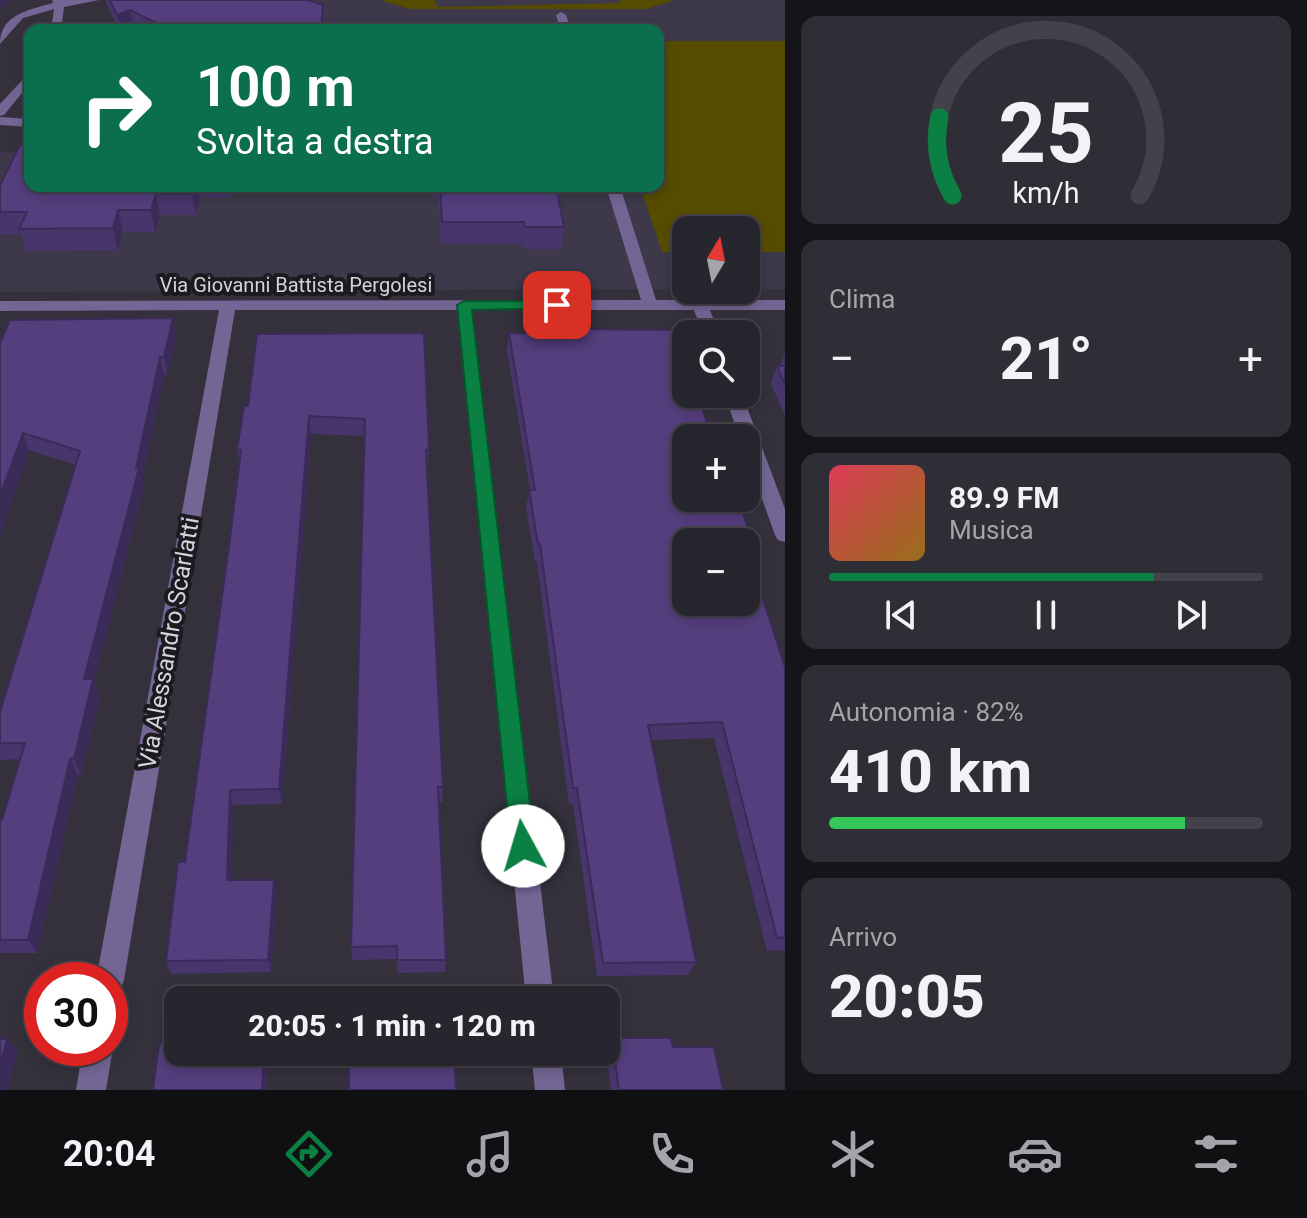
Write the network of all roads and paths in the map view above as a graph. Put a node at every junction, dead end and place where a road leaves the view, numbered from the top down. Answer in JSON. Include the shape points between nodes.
{"nodes":[{"id":1,"x":94,"y":0,"type":"edge"},
{"id":2,"x":58,"y":2,"type":"edge"},
{"id":3,"x":561,"y":15,"type":"dead end"},
{"id":4,"x":56,"y":24,"type":"edge"},
{"id":5,"x":564,"y":24,"type":"edge"},
{"id":6,"x":0,"y":41,"type":"edge"},
{"id":7,"x":24,"y":82,"type":"edge"},
{"id":8,"x":0,"y":112,"type":"edge"},
{"id":9,"x":0,"y":121,"type":"edge"},
{"id":10,"x":24,"y":123,"type":"edge"},
{"id":11,"x":615,"y":192,"type":"edge"},
{"id":12,"x":228,"y":305,"type":"junction"},
{"id":13,"x":464,"y":305,"type":"junction"},
{"id":14,"x":650,"y":305,"type":"junction"},
{"id":15,"x":700,"y":305,"type":"junction"},
{"id":16,"x":785,"y":305,"type":"edge"},
{"id":17,"x":0,"y":306,"type":"edge"},
{"id":18,"x":706,"y":320,"type":"edge"},
{"id":19,"x":738,"y":408,"type":"edge"},
{"id":20,"x":785,"y":535,"type":"edge"},
{"id":21,"x":113,"y":962,"type":"edge"},
{"id":22,"x":538,"y":986,"type":"edge"},
{"id":23,"x":95,"y":1066,"type":"edge"},
{"id":24,"x":547,"y":1066,"type":"edge"},
{"id":25,"x":91,"y":1090,"type":"edge"},
{"id":26,"x":550,"y":1090,"type":"edge"}],
"edges":[{"from":1,"to":2,"type":"street"},
{"from":2,"to":4,"type":"street"},
{"from":2,"to":6,"type":"street","via":[[15,18]]},
{"from":3,"to":5,"type":"street"},
{"from":7,"to":8,"type":"street"},
{"from":9,"to":10,"type":"street"},
{"from":11,"to":14,"type":"street"},
{"from":12,"to":13,"type":"street","name":"Via Giovanni Battista Pergolesi"},
{"from":12,"to":17,"type":"street","name":"Via Giovanni Battista Pergolesi"},
{"from":12,"to":21,"type":"street","name":"Via Alessandro Scarlatti"},
{"from":13,"to":14,"type":"street","name":"Via Giovanni Battista Pergolesi"},
{"from":13,"to":22,"type":"street"},
{"from":14,"to":15,"type":"street","name":"Via Giovanni Battista Pergolesi"},
{"from":15,"to":16,"type":"street","name":"Via Giovanni Battista Pergolesi"},
{"from":15,"to":18,"type":"street"},
{"from":19,"to":20,"type":"street"},
{"from":23,"to":25,"type":"street"},
{"from":24,"to":26,"type":"street"}]}
